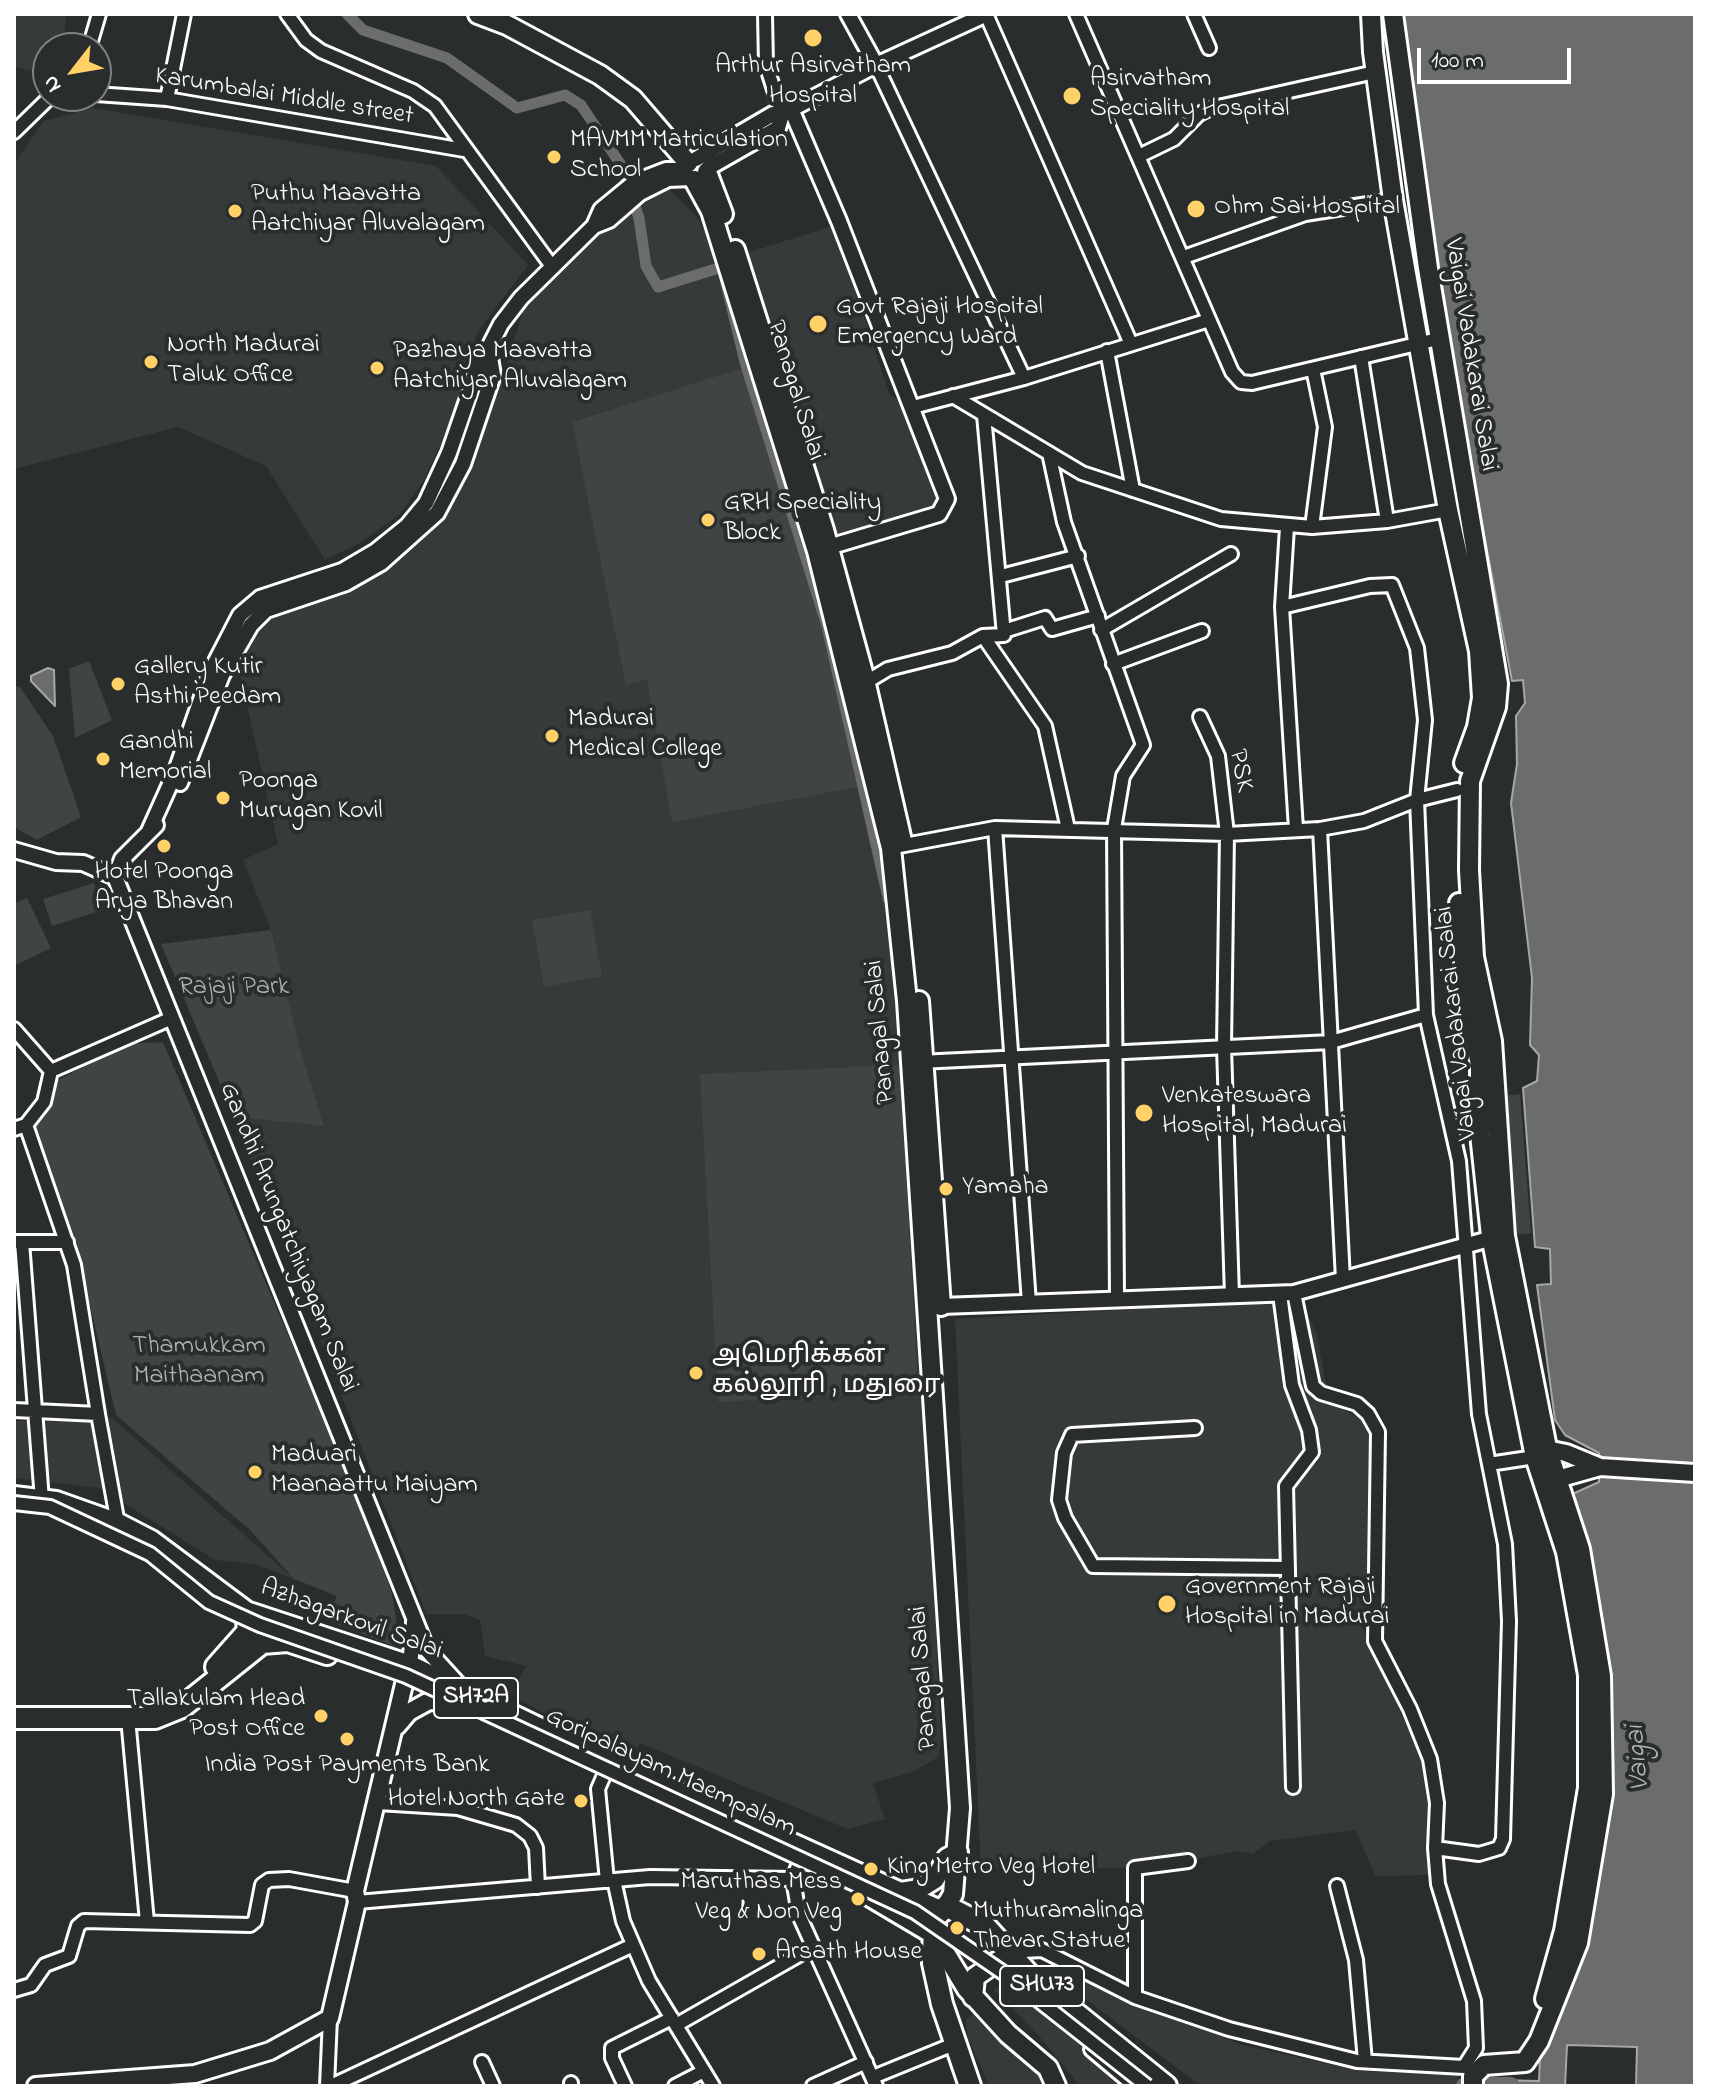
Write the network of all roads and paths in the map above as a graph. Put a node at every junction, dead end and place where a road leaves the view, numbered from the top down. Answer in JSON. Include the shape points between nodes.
{"nodes":[{"id":1,"x":184,"y":14,"type":"edge"},
{"id":2,"x":287,"y":14,"type":"edge"},
{"id":3,"x":478,"y":14,"type":"edge"},
{"id":4,"x":765,"y":14,"type":"edge"},
{"id":5,"x":848,"y":14,"type":"edge"},
{"id":6,"x":986,"y":14,"type":"edge"},
{"id":7,"x":1076,"y":14,"type":"edge"},
{"id":8,"x":1194,"y":14,"type":"edge"},
{"id":9,"x":1371,"y":14,"type":"edge"},
{"id":10,"x":1393,"y":14,"type":"edge"},
{"id":11,"x":512,"y":19,"type":"edge"},
{"id":12,"x":1209,"y":48,"type":"dead end"},
{"id":13,"x":876,"y":65,"type":"junction"},
{"id":14,"x":1375,"y":72,"type":"junction"},
{"id":15,"x":112,"y":95,"type":"edge"},
{"id":16,"x":167,"y":99,"type":"junction"},
{"id":17,"x":32,"y":112,"type":"edge"},
{"id":18,"x":786,"y":112,"type":"junction"},
{"id":19,"x":16,"y":126,"type":"edge"},
{"id":20,"x":464,"y":150,"type":"junction"},
{"id":21,"x":1139,"y":156,"type":"junction"},
{"id":22,"x":696,"y":170,"type":"junction"},
{"id":23,"x":1393,"y":200,"type":"junction"},
{"id":24,"x":1184,"y":257,"type":"junction"},
{"id":25,"x":551,"y":265,"type":"junction"},
{"id":26,"x":1209,"y":320,"type":"junction"},
{"id":27,"x":1442,"y":338,"type":"junction"},
{"id":28,"x":1420,"y":343,"type":"junction"},
{"id":29,"x":1131,"y":344,"type":"junction"},
{"id":30,"x":1107,"y":351,"type":"junction"},
{"id":31,"x":1361,"y":357,"type":"junction"},
{"id":32,"x":1313,"y":369,"type":"junction"},
{"id":33,"x":1024,"y":378,"type":"junction"},
{"id":34,"x":953,"y":396,"type":"junction"},
{"id":35,"x":913,"y":407,"type":"junction"},
{"id":36,"x":984,"y":415,"type":"junction"},
{"id":37,"x":1049,"y":453,"type":"junction"},
{"id":38,"x":1133,"y":490,"type":"junction"},
{"id":39,"x":1448,"y":510,"type":"junction"},
{"id":40,"x":1387,"y":521,"type":"junction"},
{"id":41,"x":1287,"y":527,"type":"junction"},
{"id":42,"x":1312,"y":527,"type":"junction"},
{"id":43,"x":823,"y":549,"type":"junction"},
{"id":44,"x":1231,"y":554,"type":"dead end"},
{"id":45,"x":1078,"y":556,"type":"junction"},
{"id":46,"x":1001,"y":576,"type":"junction"},
{"id":47,"x":1282,"y":607,"type":"junction"},
{"id":48,"x":1098,"y":616,"type":"junction"},
{"id":49,"x":1101,"y":630,"type":"junction"},
{"id":50,"x":1004,"y":631,"type":"junction"},
{"id":51,"x":1202,"y":631,"type":"dead end"},
{"id":52,"x":983,"y":636,"type":"junction"},
{"id":53,"x":1113,"y":664,"type":"junction"},
{"id":54,"x":858,"y":686,"type":"junction"},
{"id":55,"x":1200,"y":717,"type":"dead end"},
{"id":56,"x":1457,"y":790,"type":"junction"},
{"id":57,"x":1417,"y":800,"type":"junction"},
{"id":58,"x":995,"y":828,"type":"junction"},
{"id":59,"x":1068,"y":829,"type":"junction"},
{"id":60,"x":1114,"y":829,"type":"junction"},
{"id":61,"x":1296,"y":829,"type":"junction"},
{"id":62,"x":1320,"y":829,"type":"junction"},
{"id":63,"x":1227,"y":834,"type":"junction"},
{"id":64,"x":897,"y":847,"type":"junction"},
{"id":65,"x":14,"y":850,"type":"edge"},
{"id":66,"x":115,"y":877,"type":"junction"},
{"id":67,"x":1426,"y":1015,"type":"junction"},
{"id":68,"x":172,"y":1018,"type":"junction"},
{"id":69,"x":14,"y":1029,"type":"edge"},
{"id":70,"x":1331,"y":1042,"type":"junction"},
{"id":71,"x":1224,"y":1047,"type":"junction"},
{"id":72,"x":1117,"y":1052,"type":"junction"},
{"id":73,"x":1009,"y":1058,"type":"junction"},
{"id":74,"x":918,"y":1062,"type":"junction"},
{"id":75,"x":51,"y":1071,"type":"junction"},
{"id":76,"x":20,"y":1127,"type":"edge"},
{"id":77,"x":1498,"y":1236,"type":"junction"},
{"id":78,"x":18,"y":1242,"type":"edge"},
{"id":79,"x":67,"y":1242,"type":"junction"},
{"id":80,"x":1468,"y":1244,"type":"junction"},
{"id":81,"x":1343,"y":1280,"type":"junction"},
{"id":82,"x":1287,"y":1294,"type":"junction"},
{"id":83,"x":1232,"y":1296,"type":"junction"},
{"id":84,"x":1117,"y":1300,"type":"junction"},
{"id":85,"x":1029,"y":1303,"type":"junction"},
{"id":86,"x":941,"y":1306,"type":"joint"},
{"id":87,"x":14,"y":1410,"type":"edge"},
{"id":88,"x":36,"y":1410,"type":"junction"},
{"id":89,"x":98,"y":1414,"type":"junction"},
{"id":90,"x":1195,"y":1428,"type":"dead end"},
{"id":91,"x":1545,"y":1451,"type":"junction"},
{"id":92,"x":1489,"y":1464,"type":"junction"},
{"id":93,"x":1600,"y":1467,"type":"junction"},
{"id":94,"x":1695,"y":1473,"type":"edge"},
{"id":95,"x":1555,"y":1480,"type":"junction"},
{"id":96,"x":14,"y":1497,"type":"edge"},
{"id":97,"x":42,"y":1500,"type":"junction"},
{"id":98,"x":14,"y":1503,"type":"edge"},
{"id":99,"x":118,"y":1524,"type":"junction"},
{"id":100,"x":1288,"y":1568,"type":"junction"},
{"id":101,"x":246,"y":1612,"type":"junction"},
{"id":102,"x":414,"y":1618,"type":"junction"},
{"id":103,"x":408,"y":1673,"type":"junction"},
{"id":104,"x":216,"y":1679,"type":"junction"},
{"id":105,"x":468,"y":1701,"type":"junction"},
{"id":106,"x":14,"y":1718,"type":"edge"},
{"id":107,"x":128,"y":1718,"type":"junction"},
{"id":108,"x":394,"y":1730,"type":"junction"},
{"id":109,"x":605,"y":1773,"type":"junction"},
{"id":110,"x":1293,"y":1787,"type":"dead end"},
{"id":111,"x":378,"y":1803,"type":"junction"},
{"id":112,"x":1435,"y":1848,"type":"junction"},
{"id":113,"x":958,"y":1852,"type":"junction"},
{"id":114,"x":1188,"y":1861,"type":"dead end"},
{"id":115,"x":796,"y":1871,"type":"junction"},
{"id":116,"x":610,"y":1880,"type":"junction"},
{"id":117,"x":1337,"y":1886,"type":"dead end"},
{"id":118,"x":538,"y":1887,"type":"junction"},
{"id":119,"x":901,"y":1892,"type":"junction"},
{"id":120,"x":356,"y":1896,"type":"junction"},
{"id":121,"x":943,"y":1908,"type":"junction"},
{"id":122,"x":147,"y":1922,"type":"junction"},
{"id":123,"x":933,"y":1933,"type":"junction"},
{"id":124,"x":633,"y":1945,"type":"junction"},
{"id":125,"x":813,"y":1947,"type":"junction"},
{"id":126,"x":1013,"y":1956,"type":"junction"},
{"id":127,"x":14,"y":1990,"type":"edge"},
{"id":128,"x":973,"y":1997,"type":"junction"},
{"id":129,"x":1135,"y":1997,"type":"junction"},
{"id":130,"x":330,"y":2018,"type":"junction"},
{"id":131,"x":674,"y":2021,"type":"junction"},
{"id":132,"x":954,"y":2044,"type":"junction"},
{"id":133,"x":1365,"y":2061,"type":"junction"},
{"id":134,"x":482,"y":2062,"type":"dead end"},
{"id":135,"x":866,"y":2062,"type":"junction"},
{"id":136,"x":704,"y":2071,"type":"junction"},
{"id":137,"x":1473,"y":2074,"type":"edge"},
{"id":138,"x":874,"y":2081,"type":"edge"},
{"id":139,"x":36,"y":2086,"type":"edge"},
{"id":140,"x":329,"y":2086,"type":"edge"},
{"id":141,"x":493,"y":2086,"type":"edge"},
{"id":142,"x":625,"y":2086,"type":"edge"},
{"id":143,"x":675,"y":2086,"type":"edge"},
{"id":144,"x":713,"y":2086,"type":"edge"},
{"id":145,"x":813,"y":2086,"type":"edge"},
{"id":146,"x":970,"y":2086,"type":"edge"},
{"id":147,"x":1056,"y":2086,"type":"edge"},
{"id":148,"x":1136,"y":2086,"type":"edge"},
{"id":149,"x":1147,"y":2086,"type":"edge"},
{"id":150,"x":1166,"y":2086,"type":"edge"}],
"edges":[{"from":1,"to":16,"type":"street"},
{"from":2,"to":20,"type":"street","via":[[321,51],[435,106]]},
{"from":3,"to":11,"type":"main road","name":"Panagal Salai"},
{"from":4,"to":18,"type":"street","via":[[766,65]]},
{"from":5,"to":13,"type":"street"},
{"from":6,"to":13,"type":"street"},
{"from":6,"to":29,"type":"street"},
{"from":7,"to":21,"type":"street"},
{"from":8,"to":12,"type":"street"},
{"from":9,"to":14,"type":"main road","name":"Vaigai Vadakarai Salai"},
{"from":10,"to":27,"type":"main road","name":"Vaigai Vadakarai Salai"},
{"from":11,"to":22,"type":"main road","name":"Panagal Salai","via":[[633,99]]},
{"from":13,"to":18,"type":"street"},
{"from":13,"to":33,"type":"street"},
{"from":14,"to":21,"type":"street","via":[[1209,109],[1174,139]]},
{"from":14,"to":23,"type":"main road","name":"Vaigai Vadakarai Salai"},
{"from":15,"to":16,"type":"street","name":"Karumbalai Middle street"},
{"from":16,"to":20,"type":"street","name":"Karumbalai Middle street"},
{"from":17,"to":19,"type":"street"},
{"from":18,"to":22,"type":"street","via":[[773,114]]},
{"from":18,"to":35,"type":"street"},
{"from":20,"to":25,"type":"street"},
{"from":21,"to":24,"type":"street"},
{"from":22,"to":25,"type":"street","via":[[638,188],[601,210],[594,226]]},
{"from":22,"to":43,"type":"main road","name":"Panagal Salai"},
{"from":23,"to":24,"type":"street","via":[[1305,214]]},
{"from":23,"to":28,"type":"main road","name":"Vaigai Vadakarai Salai"},
{"from":24,"to":26,"type":"street"},
{"from":25,"to":66,"type":"street","via":[[501,324],[426,503],[407,526],[342,571],[260,598],[240,615],[211,671],[149,831],[122,859]]},
{"from":26,"to":29,"type":"street"},
{"from":26,"to":32,"type":"street","via":[[1241,382]]},
{"from":27,"to":28,"type":"street"},
{"from":27,"to":77,"type":"main road","name":"Vaigai Vadakarai Salai","via":[[1498,684],[1470,781],[1468,858],[1474,957],[1492,1041]]},
{"from":28,"to":31,"type":"street"},
{"from":28,"to":39,"type":"main road","name":"Vaigai Vadakarai Salai"},
{"from":29,"to":30,"type":"street"},
{"from":30,"to":33,"type":"street"},
{"from":30,"to":38,"type":"street"},
{"from":31,"to":32,"type":"street"},
{"from":31,"to":40,"type":"street"},
{"from":32,"to":42,"type":"street","via":[[1325,427]]},
{"from":33,"to":34,"type":"street"},
{"from":34,"to":35,"type":"street"},
{"from":34,"to":36,"type":"street"},
{"from":35,"to":43,"type":"street","via":[[947,499],[945,507],[931,517]]},
{"from":36,"to":37,"type":"street"},
{"from":36,"to":46,"type":"street"},
{"from":37,"to":38,"type":"street","via":[[1082,473]]},
{"from":37,"to":45,"type":"street","via":[[1064,522]]},
{"from":38,"to":41,"type":"street","via":[[1221,519]]},
{"from":39,"to":40,"type":"street"},
{"from":39,"to":56,"type":"main road","name":"Vaigai Vadakarai Salai","via":[[1479,651],[1482,698]]},
{"from":40,"to":42,"type":"street"},
{"from":41,"to":42,"type":"street"},
{"from":41,"to":47,"type":"street"},
{"from":43,"to":54,"type":"main road","name":"Panagal Salai"},
{"from":44,"to":49,"type":"street"},
{"from":45,"to":46,"type":"street"},
{"from":45,"to":48,"type":"street"},
{"from":46,"to":50,"type":"street"},
{"from":47,"to":57,"type":"street","via":[[1392,585],[1417,648],[1425,720]]},
{"from":47,"to":61,"type":"street"},
{"from":48,"to":49,"type":"street"},
{"from":48,"to":50,"type":"street","via":[[1052,629],[1045,618]]},
{"from":49,"to":53,"type":"street"},
{"from":50,"to":52,"type":"street"},
{"from":51,"to":53,"type":"street"},
{"from":52,"to":54,"type":"street","via":[[952,653],[888,669]]},
{"from":52,"to":59,"type":"street","via":[[1045,726]]},
{"from":53,"to":60,"type":"street","via":[[1143,745],[1123,776]]},
{"from":54,"to":64,"type":"main road","name":"Panagal Salai"},
{"from":55,"to":63,"type":"street","name":"PSK","via":[[1218,756]]},
{"from":56,"to":57,"type":"street"},
{"from":56,"to":77,"type":"main road","name":"Vaigai Vadakarai Salai","via":[[1460,931],[1480,1065],[1480,1134]]},
{"from":57,"to":62,"type":"street","via":[[1364,821]]},
{"from":57,"to":67,"type":"street"},
{"from":58,"to":59,"type":"street"},
{"from":58,"to":64,"type":"street"},
{"from":58,"to":73,"type":"street"},
{"from":59,"to":60,"type":"street"},
{"from":60,"to":63,"type":"street"},
{"from":60,"to":72,"type":"street"},
{"from":61,"to":62,"type":"street"},
{"from":61,"to":63,"type":"street"},
{"from":62,"to":70,"type":"street"},
{"from":63,"to":71,"type":"street","name":"PSK"},
{"from":64,"to":74,"type":"main road","name":"Panagal Salai"},
{"from":65,"to":66,"type":"street","via":[[56,862],[83,863]]},
{"from":66,"to":68,"type":"street","name":"Gandhi Arungatchiyagam Salai"},
{"from":67,"to":70,"type":"street"},
{"from":67,"to":80,"type":"street","via":[[1459,1161]]},
{"from":68,"to":75,"type":"street"},
{"from":68,"to":102,"type":"street","name":"Gandhi Arungatchiyagam Salai"},
{"from":69,"to":75,"type":"street"},
{"from":70,"to":71,"type":"street"},
{"from":70,"to":81,"type":"street"},
{"from":71,"to":72,"type":"street"},
{"from":71,"to":83,"type":"street","name":"PSK"},
{"from":72,"to":73,"type":"street"},
{"from":72,"to":84,"type":"street"},
{"from":73,"to":74,"type":"street"},
{"from":73,"to":85,"type":"street"},
{"from":74,"to":86,"type":"main road","name":"Panagal Salai"},
{"from":74,"to":113,"type":"main road","name":"Panagal Salai","via":[[960,1808]]},
{"from":75,"to":76,"type":"street","via":[[44,1102]]},
{"from":76,"to":79,"type":"street"},
{"from":77,"to":80,"type":"street"},
{"from":77,"to":91,"type":"main road","name":"Vaigai Vadakarai Salai"},
{"from":78,"to":79,"type":"street"},
{"from":78,"to":88,"type":"street"},
{"from":79,"to":89,"type":"street"},
{"from":80,"to":81,"type":"street"},
{"from":80,"to":92,"type":"street","via":[[1479,1414]]},
{"from":81,"to":82,"type":"street"},
{"from":82,"to":83,"type":"street"},
{"from":82,"to":100,"type":"street","via":[[1292,1385],[1312,1452],[1286,1486]]},
{"from":82,"to":112,"type":"street","via":[[1313,1386],[1357,1404],[1378,1432],[1375,1641],[1430,1759],[1437,1803]]},
{"from":83,"to":84,"type":"street"},
{"from":84,"to":85,"type":"street"},
{"from":85,"to":86,"type":"street"},
{"from":87,"to":88,"type":"street"},
{"from":88,"to":89,"type":"street"},
{"from":88,"to":97,"type":"street"},
{"from":89,"to":99,"type":"street"},
{"from":90,"to":100,"type":"street","via":[[1072,1435],[1064,1453],[1059,1500],[1093,1566]]},
{"from":91,"to":92,"type":"street"},
{"from":91,"to":93,"type":"main road"},
{"from":91,"to":95,"type":"main road","name":"Vaigai Vadakarai Salai"},
{"from":92,"to":112,"type":"street","via":[[1505,1544],[1509,1621],[1503,1839],[1499,1848],[1479,1854]]},
{"from":93,"to":94,"type":"main road"},
{"from":93,"to":95,"type":"main road"},
{"from":95,"to":137,"type":"main road","name":"Vaigai Vadakarai Salai","via":[[1580,1549],[1601,1676],[1603,1794],[1578,1943],[1539,2041],[1525,2062]]},
{"from":96,"to":97,"type":"highway","name":"Azhagarkovil Salai","number":"SH72A"},
{"from":97,"to":99,"type":"highway","name":"Azhagarkovil Salai","number":"SH72A"},
{"from":98,"to":149,"type":"street","name":"Goripalayam Maempalam","bridge":true,"via":[[50,1507],[150,1554],[209,1602],[406,1676],[915,1912],[1005,1974]]},
{"from":99,"to":101,"type":"highway","name":"Azhagarkovil Salai","number":"SH72A","via":[[151,1541]]},
{"from":100,"to":110,"type":"street"},
{"from":101,"to":103,"type":"highway","name":"Azhagarkovil Salai","number":"SH72A"},
{"from":101,"to":104,"type":"highway","via":[[248,1631],[217,1664]]},
{"from":102,"to":103,"type":"street","name":"Gandhi Arungatchiyagam Salai"},
{"from":102,"to":105,"type":"street","name":"Gandhi Arungatchiyagam Salai","via":[[427,1650]]},
{"from":103,"to":104,"type":"highway","name":"Azhagarkovil Salai","number":"SH72A","via":[[288,1641],[262,1643]]},
{"from":103,"to":105,"type":"highway","name":"Azhagarkovil Salai","number":"SH72A"},
{"from":103,"to":108,"type":"main road"},
{"from":104,"to":107,"type":"highway","via":[[169,1714]]},
{"from":105,"to":108,"type":"main road","via":[[429,1701],[409,1712]]},
{"from":105,"to":109,"type":"highway","name":"Azhagarkovil Salai","number":"SH72A"},
{"from":105,"to":119,"type":"highway","name":"Azhagarkovil Salai","number":"SH72A"},
{"from":106,"to":107,"type":"highway"},
{"from":107,"to":122,"type":"street"},
{"from":108,"to":111,"type":"main road"},
{"from":109,"to":115,"type":"highway","name":"Azhagarkovil Salai","number":"SH72A"},
{"from":109,"to":116,"type":"street","via":[[598,1789]]},
{"from":111,"to":118,"type":"street","via":[[458,1808],[516,1825],[536,1848]]},
{"from":111,"to":120,"type":"main road"},
{"from":112,"to":137,"type":"street","via":[[1438,1884],[1474,2001]]},
{"from":113,"to":119,"type":"main road","via":[[947,1858],[935,1879]]},
{"from":113,"to":121,"type":"main road","name":"Panagal Salai","via":[[953,1894]]},
{"from":114,"to":129,"type":"street","via":[[1135,1868]]},
{"from":115,"to":116,"type":"street"},
{"from":115,"to":123,"type":"highway","name":"Azhagarkovil Salai","number":"SH72A","via":[[857,1887]]},
{"from":115,"to":125,"type":"street","via":[[799,1915]]},
{"from":116,"to":118,"type":"street"},
{"from":116,"to":124,"type":"street"},
{"from":117,"to":133,"type":"street","via":[[1356,1960]]},
{"from":118,"to":120,"type":"street"},
{"from":119,"to":121,"type":"highway","name":"Azhagarkovil Salai","number":"SH72A"},
{"from":120,"to":122,"type":"street","via":[[273,1879],[262,1885],[250,1925]]},
{"from":120,"to":130,"type":"main road"},
{"from":121,"to":123,"type":"highway","via":[[934,1919]]},
{"from":121,"to":126,"type":"highway","number":"SHU73","via":[[985,1926]]},
{"from":122,"to":127,"type":"street","via":[[84,1921],[69,1956],[45,1965],[31,1985]]},
{"from":123,"to":128,"type":"main road"},
{"from":123,"to":132,"type":"highway","via":[[933,1963]]},
{"from":124,"to":131,"type":"street"},
{"from":124,"to":140,"type":"street"},
{"from":125,"to":131,"type":"street"},
{"from":125,"to":135,"type":"street"},
{"from":126,"to":128,"type":"main road","via":[[975,1977]]},
{"from":126,"to":129,"type":"street","via":[[1042,1950]]},
{"from":126,"to":148,"type":"street","via":[[1027,1988],[1050,2015]]},
{"from":126,"to":150,"type":"highway","number":"SHU73","via":[[1032,1978]]},
{"from":128,"to":147,"type":"main road","via":[[1048,2068]]},
{"from":129,"to":133,"type":"street","via":[[1229,2029]]},
{"from":130,"to":139,"type":"main road","via":[[270,2051],[195,2074]]},
{"from":130,"to":140,"type":"street"},
{"from":131,"to":136,"type":"street"},
{"from":131,"to":142,"type":"street","via":[[612,2048]]},
{"from":132,"to":138,"type":"street"},
{"from":132,"to":146,"type":"highway"},
{"from":133,"to":137,"type":"street"},
{"from":134,"to":141,"type":"street"},
{"from":135,"to":138,"type":"street"},
{"from":135,"to":145,"type":"street"},
{"from":136,"to":143,"type":"street"},
{"from":136,"to":144,"type":"street"}]}
